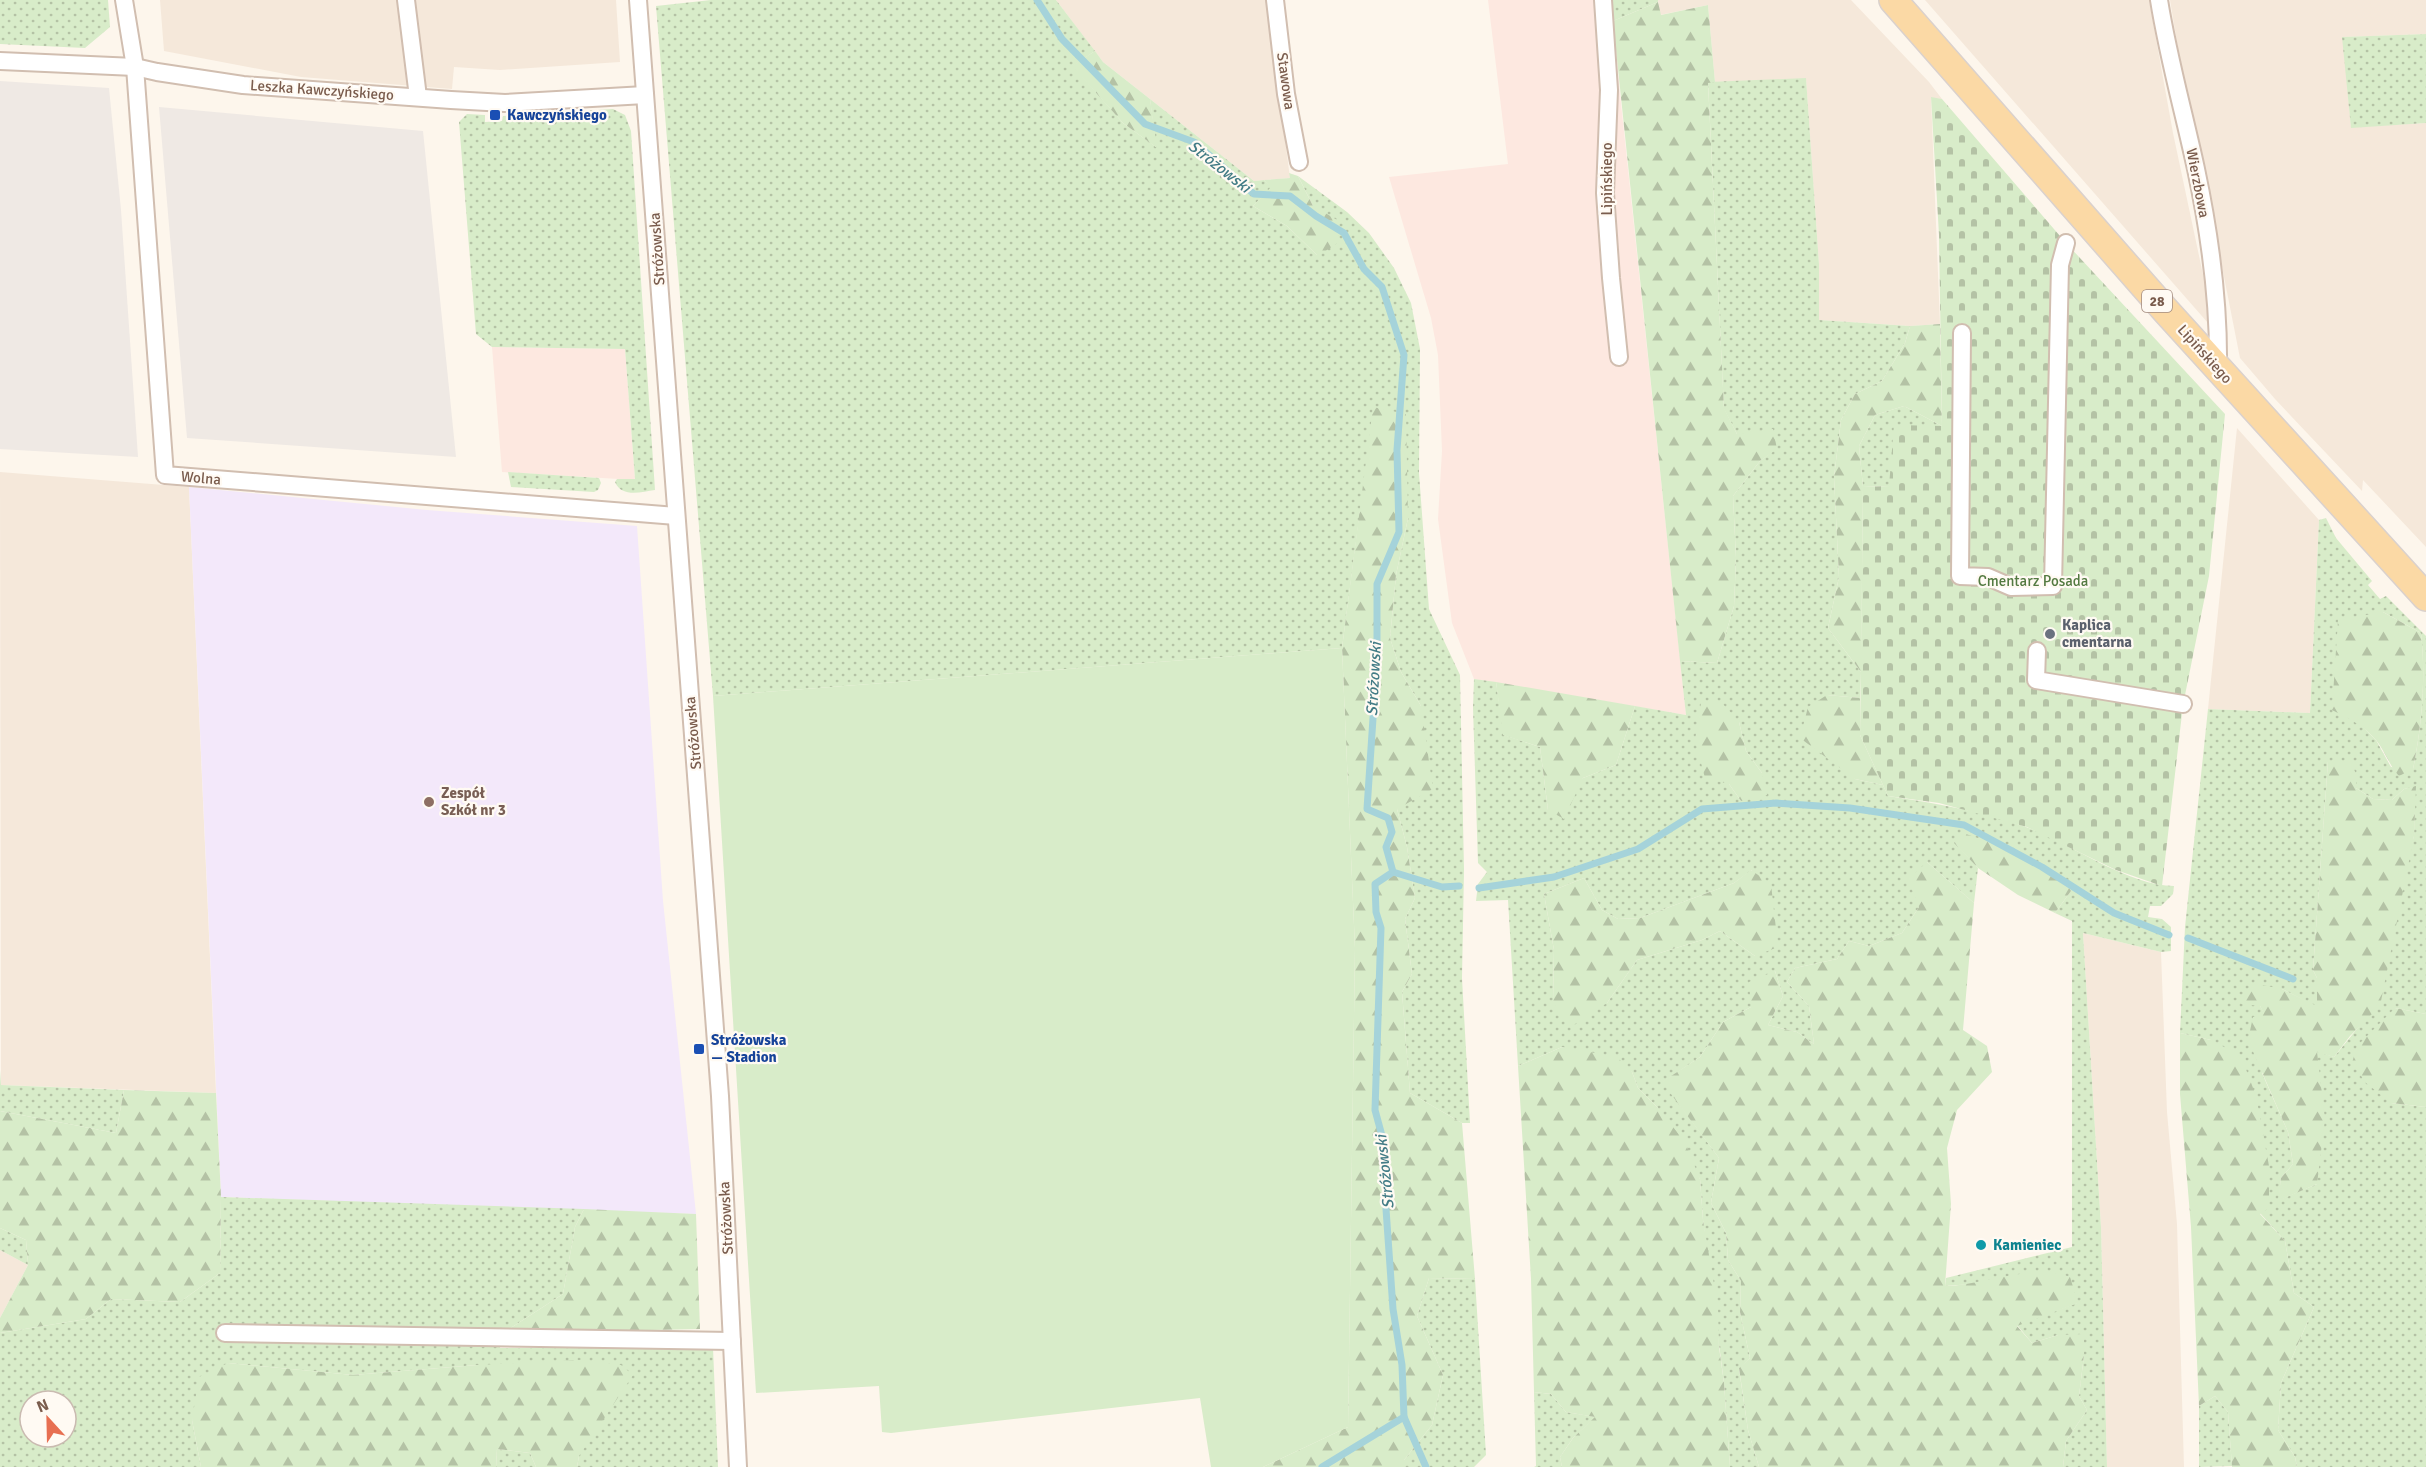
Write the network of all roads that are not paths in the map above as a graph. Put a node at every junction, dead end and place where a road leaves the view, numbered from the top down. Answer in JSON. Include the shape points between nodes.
{"nodes":[{"id":1,"x":124,"y":0,"type":"edge"},
{"id":2,"x":406,"y":0,"type":"edge"},
{"id":3,"x":638,"y":0,"type":"edge"},
{"id":4,"x":1275,"y":0,"type":"edge"},
{"id":5,"x":1603,"y":0,"type":"edge"},
{"id":6,"x":1893,"y":0,"type":"edge"},
{"id":7,"x":2159,"y":0,"type":"edge"},
{"id":8,"x":0,"y":61,"type":"edge"},
{"id":9,"x":135,"y":67,"type":"junction"},
{"id":10,"x":645,"y":94,"type":"junction"},
{"id":11,"x":418,"y":97,"type":"junction"},
{"id":12,"x":1299,"y":162,"type":"dead end"},
{"id":13,"x":2066,"y":243,"type":"dead end"},
{"id":14,"x":1962,"y":333,"type":"dead end"},
{"id":15,"x":1619,"y":357,"type":"dead end"},
{"id":16,"x":2218,"y":368,"type":"junction"},
{"id":17,"x":676,"y":516,"type":"junction"},
{"id":18,"x":2426,"y":597,"type":"edge"},
{"id":19,"x":2037,"y":651,"type":"dead end"},
{"id":20,"x":2183,"y":705,"type":"dead end"},
{"id":21,"x":225,"y":1333,"type":"dead end"},
{"id":22,"x":732,"y":1341,"type":"junction"},
{"id":23,"x":738,"y":1467,"type":"edge"}],
"edges":[{"from":1,"to":9,"type":"street","name":"Wolna"},
{"from":2,"to":11,"type":"street"},
{"from":3,"to":10,"type":"street","name":"Stróżowska"},
{"from":4,"to":12,"type":"street","name":"Stawowa"},
{"from":5,"to":15,"type":"street","name":"Lipińskiego","via":[[1610,90],[1605,193]]},
{"from":6,"to":16,"type":"main road","name":"Lipińskiego","number":"28"},
{"from":7,"to":16,"type":"street","name":"Wierzbowa","via":[[2206,226],[2216,292]]},
{"from":8,"to":9,"type":"street","name":"Leszka Kawczyńskiego"},
{"from":9,"to":11,"type":"street","name":"Leszka Kawczyńskiego","via":[[243,85]]},
{"from":9,"to":17,"type":"street","name":"Wolna","via":[[165,475]]},
{"from":10,"to":11,"type":"street","name":"Leszka Kawczyńskiego","via":[[505,103]]},
{"from":10,"to":17,"type":"street","name":"Stróżowska"},
{"from":13,"to":14,"type":"street","via":[[2060,265],[2053,586],[2011,587],[1988,577],[1960,576]]},
{"from":16,"to":18,"type":"main road","name":"Lipińskiego","number":"28"},
{"from":17,"to":22,"type":"street","name":"Stróżowska","via":[[720,1096]]},
{"from":19,"to":20,"type":"street","via":[[2036,680]]},
{"from":21,"to":22,"type":"street"},
{"from":22,"to":23,"type":"street","name":"Stróżowska"}]}
